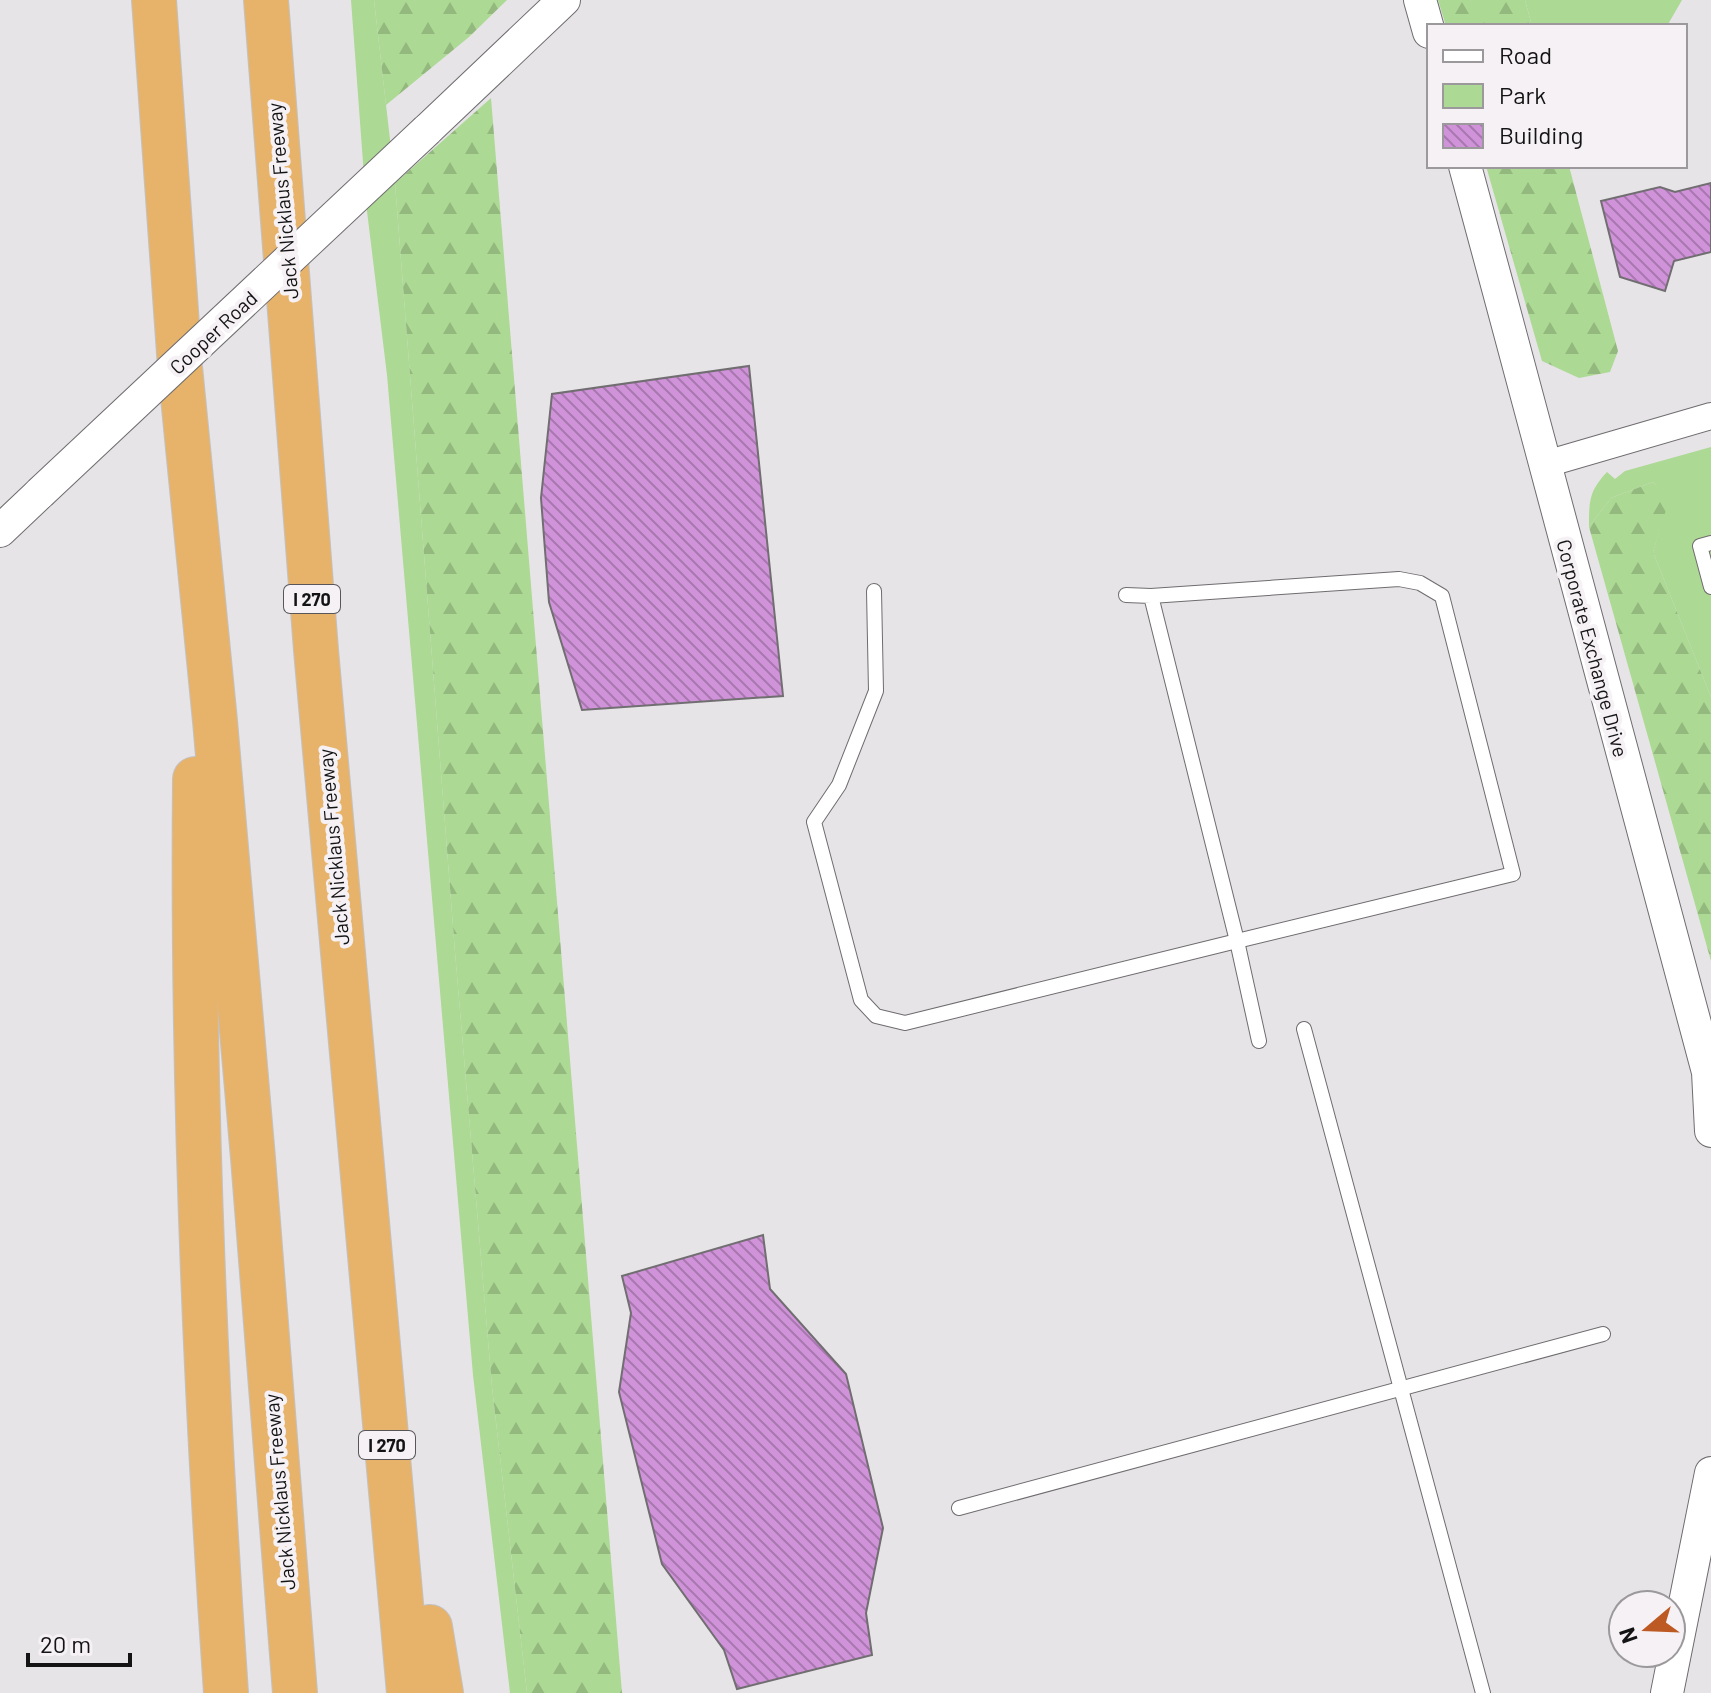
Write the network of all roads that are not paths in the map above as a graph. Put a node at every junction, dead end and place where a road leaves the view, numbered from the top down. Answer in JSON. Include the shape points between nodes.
{"nodes":[{"id":1,"x":154,"y":0,"type":"edge"},
{"id":2,"x":266,"y":0,"type":"edge"},
{"id":3,"x":564,"y":0,"type":"edge"},
{"id":4,"x":1420,"y":0,"type":"edge"},
{"id":5,"x":1427,"y":25,"type":"edge"},
{"id":6,"x":1466,"y":168,"type":"edge"},
{"id":7,"x":1711,"y":416,"type":"edge"},
{"id":8,"x":1546,"y":464,"type":"junction"},
{"id":9,"x":0,"y":531,"type":"edge"},
{"id":10,"x":1711,"y":543,"type":"edge"},
{"id":11,"x":197,"y":544,"type":"junction"},
{"id":12,"x":1711,"y":587,"type":"edge"},
{"id":13,"x":874,"y":591,"type":"dead end"},
{"id":14,"x":1126,"y":595,"type":"dead end"},
{"id":15,"x":1151,"y":596,"type":"junction"},
{"id":16,"x":1237,"y":941,"type":"junction"},
{"id":17,"x":1304,"y":1029,"type":"dead end"},
{"id":18,"x":1259,"y":1041,"type":"dead end"},
{"id":19,"x":1711,"y":1131,"type":"edge"},
{"id":20,"x":364,"y":1197,"type":"junction"},
{"id":21,"x":1603,"y":1334,"type":"dead end"},
{"id":22,"x":1401,"y":1389,"type":"junction"},
{"id":23,"x":1711,"y":1473,"type":"edge"},
{"id":24,"x":959,"y":1508,"type":"dead end"},
{"id":25,"x":226,"y":1693,"type":"edge"},
{"id":26,"x":295,"y":1693,"type":"edge"},
{"id":27,"x":409,"y":1693,"type":"edge"},
{"id":28,"x":441,"y":1693,"type":"edge"},
{"id":29,"x":1483,"y":1693,"type":"edge"},
{"id":30,"x":1667,"y":1693,"type":"edge"}],
"edges":[{"from":1,"to":11,"type":"highway","name":"Jack Nicklaus Freeway"},
{"from":2,"to":20,"type":"highway","name":"Jack Nicklaus Freeway","number":"I 270"},
{"from":3,"to":9,"type":"street","name":"Cooper Road","bridge":true},
{"from":4,"to":5,"type":"street"},
{"from":6,"to":8,"type":"street","name":"Corporate Exchange Drive"},
{"from":7,"to":8,"type":"street"},
{"from":8,"to":19,"type":"street","name":"Corporate Exchange Drive","via":[[1708,1072]]},
{"from":10,"to":12,"type":"lane","via":[[1700,546]]},
{"from":11,"to":25,"type":"highway","via":[[193,925],[207,1351]]},
{"from":11,"to":26,"type":"highway","name":"Jack Nicklaus Freeway"},
{"from":13,"to":16,"type":"lane","via":[[876,691],[839,785],[814,822],[861,1000],[876,1016],[905,1023]]},
{"from":14,"to":15,"type":"lane"},
{"from":15,"to":16,"type":"lane"},
{"from":15,"to":16,"type":"lane","via":[[1399,579],[1420,583],[1442,596],[1513,874]]},
{"from":16,"to":18,"type":"lane"},
{"from":17,"to":22,"type":"lane"},
{"from":20,"to":27,"type":"highway","name":"Jack Nicklaus Freeway","number":"I 270"},
{"from":20,"to":28,"type":"highway"},
{"from":21,"to":22,"type":"lane"},
{"from":22,"to":24,"type":"lane"},
{"from":22,"to":29,"type":"lane"},
{"from":23,"to":30,"type":"street"}]}
